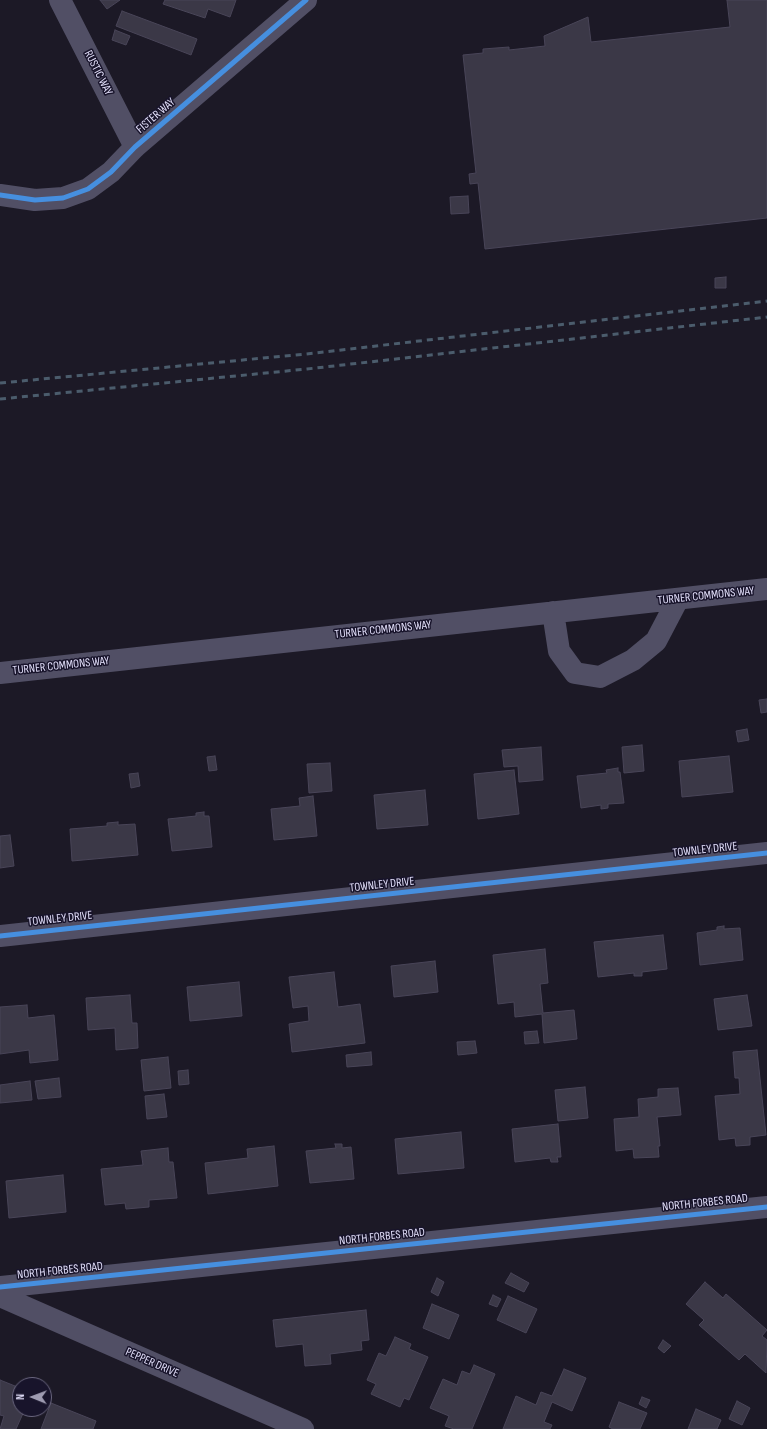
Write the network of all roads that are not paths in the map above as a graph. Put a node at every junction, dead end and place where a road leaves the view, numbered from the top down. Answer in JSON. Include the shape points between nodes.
{"nodes":[{"id":1,"x":60,"y":0,"type":"edge"},
{"id":2,"x":306,"y":0,"type":"edge"},
{"id":3,"x":134,"y":147,"type":"junction"},
{"id":4,"x":0,"y":195,"type":"edge"},
{"id":5,"x":767,"y":589,"type":"edge"},
{"id":6,"x":678,"y":599,"type":"junction"},
{"id":7,"x":553,"y":612,"type":"junction"},
{"id":8,"x":0,"y":673,"type":"edge"},
{"id":9,"x":767,"y":853,"type":"edge"},
{"id":10,"x":0,"y":936,"type":"edge"},
{"id":11,"x":767,"y":1207,"type":"edge"},
{"id":12,"x":0,"y":1287,"type":"edge"},
{"id":13,"x":0,"y":1296,"type":"edge"},
{"id":14,"x":304,"y":1429,"type":"edge"}],
"edges":[{"from":1,"to":3,"type":"street","name":"RUSTIC WAY"},
{"from":2,"to":3,"type":"street","name":"FISTER WAY"},
{"from":3,"to":4,"type":"street","name":"FISTER WAY","via":[[111,172],[88,189],[63,198],[35,200]]},
{"from":5,"to":6,"type":"street","name":"TURNER COMMONS WAY"},
{"from":6,"to":7,"type":"street","name":"TURNER COMMONS WAY"},
{"from":6,"to":7,"type":"street","via":[[656,641],[634,660],[600,677],[575,673],[559,651]]},
{"from":7,"to":8,"type":"street","name":"TURNER COMMONS WAY"},
{"from":9,"to":10,"type":"street","name":"TOWNLEY DRIVE"},
{"from":11,"to":12,"type":"street","name":"NORTH FORBES ROAD"},
{"from":13,"to":14,"type":"street","name":"PEPPER DRIVE"}]}
